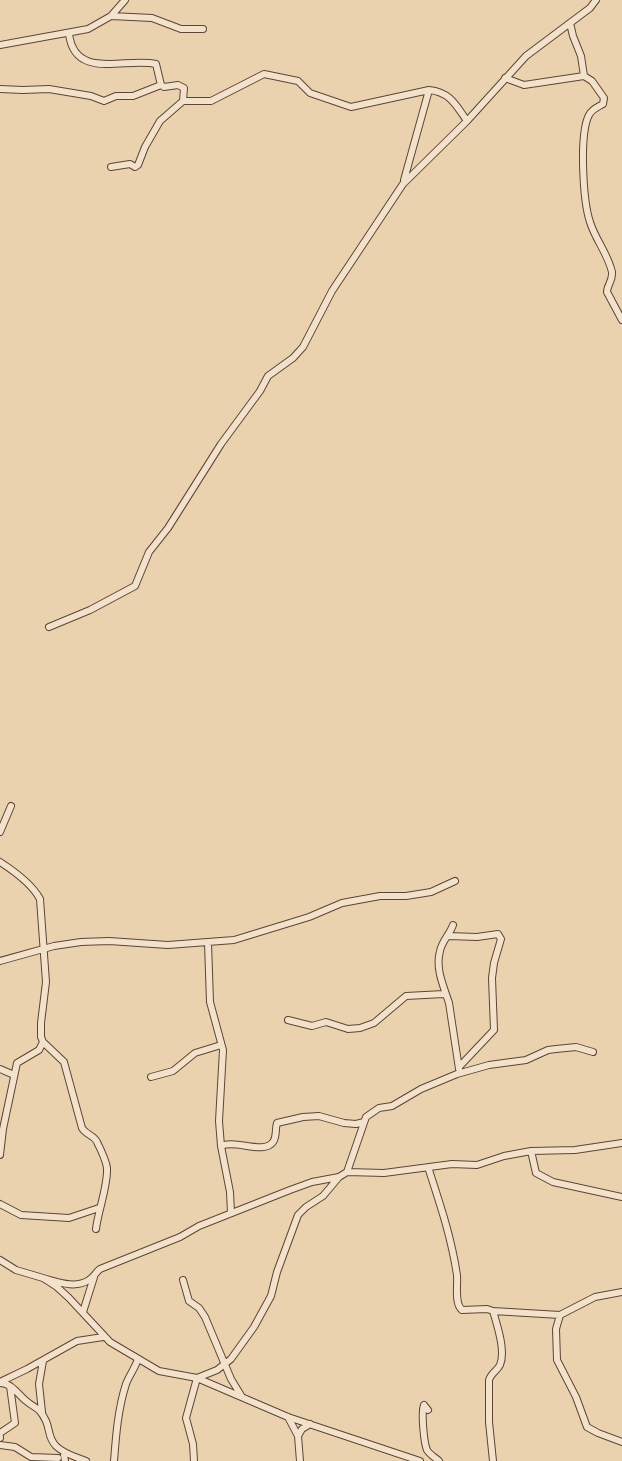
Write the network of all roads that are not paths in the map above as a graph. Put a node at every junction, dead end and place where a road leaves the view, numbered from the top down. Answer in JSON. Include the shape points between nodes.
{"nodes":[{"id":1,"x":125,"y":0,"type":"edge"},
{"id":2,"x":596,"y":0,"type":"edge"},
{"id":3,"x":111,"y":16,"type":"junction"},
{"id":4,"x":570,"y":23,"type":"junction"},
{"id":5,"x":203,"y":29,"type":"dead end"},
{"id":6,"x":69,"y":34,"type":"junction"},
{"id":7,"x":0,"y":45,"type":"edge"},
{"id":8,"x":584,"y":76,"type":"junction"},
{"id":9,"x":505,"y":78,"type":"junction"},
{"id":10,"x":161,"y":85,"type":"junction"},
{"id":11,"x":0,"y":89,"type":"edge"},
{"id":12,"x":429,"y":90,"type":"junction"},
{"id":13,"x":183,"y":102,"type":"junction"},
{"id":14,"x":467,"y":121,"type":"junction"},
{"id":15,"x":111,"y":167,"type":"dead end"},
{"id":16,"x":403,"y":184,"type":"junction"},
{"id":17,"x":622,"y":320,"type":"edge"},
{"id":18,"x":48,"y":627,"type":"dead end"},
{"id":19,"x":11,"y":806,"type":"dead end"},
{"id":20,"x":0,"y":832,"type":"edge"},
{"id":21,"x":0,"y":862,"type":"edge"},
{"id":22,"x":455,"y":881,"type":"dead end"},
{"id":23,"x":453,"y":925,"type":"dead end"},
{"id":24,"x":448,"y":936,"type":"junction"},
{"id":25,"x":208,"y":943,"type":"junction"},
{"id":26,"x":45,"y":948,"type":"junction"},
{"id":27,"x":0,"y":961,"type":"edge"},
{"id":28,"x":444,"y":994,"type":"junction"},
{"id":29,"x":288,"y":1020,"type":"dead end"},
{"id":30,"x":43,"y":1042,"type":"junction"},
{"id":31,"x":221,"y":1045,"type":"junction"},
{"id":32,"x":593,"y":1052,"type":"dead end"},
{"id":33,"x":459,"y":1067,"type":"junction"},
{"id":34,"x":0,"y":1069,"type":"edge"},
{"id":35,"x":14,"y":1074,"type":"junction"},
{"id":36,"x":460,"y":1074,"type":"junction"},
{"id":37,"x":151,"y":1076,"type":"dead end"},
{"id":38,"x":364,"y":1122,"type":"junction"},
{"id":39,"x":622,"y":1143,"type":"edge"},
{"id":40,"x":221,"y":1146,"type":"junction"},
{"id":41,"x":531,"y":1151,"type":"junction"},
{"id":42,"x":0,"y":1155,"type":"edge"},
{"id":43,"x":428,"y":1167,"type":"junction"},
{"id":44,"x":347,"y":1172,"type":"junction"},
{"id":45,"x":338,"y":1177,"type":"junction"},
{"id":46,"x":622,"y":1197,"type":"edge"},
{"id":47,"x":0,"y":1204,"type":"edge"},
{"id":48,"x":99,"y":1208,"type":"junction"},
{"id":49,"x":231,"y":1213,"type":"junction"},
{"id":50,"x":96,"y":1229,"type":"dead end"},
{"id":51,"x":0,"y":1260,"type":"edge"},
{"id":52,"x":95,"y":1273,"type":"junction"},
{"id":53,"x":43,"y":1278,"type":"junction"},
{"id":54,"x":184,"y":1280,"type":"dead end"},
{"id":55,"x":622,"y":1292,"type":"edge"},
{"id":56,"x":83,"y":1312,"type":"junction"},
{"id":57,"x":493,"y":1312,"type":"junction"},
{"id":58,"x":557,"y":1315,"type":"junction"},
{"id":59,"x":103,"y":1337,"type":"junction"},
{"id":60,"x":138,"y":1359,"type":"junction"},
{"id":61,"x":231,"y":1359,"type":"junction"},
{"id":62,"x":43,"y":1361,"type":"junction"},
{"id":63,"x":225,"y":1364,"type":"junction"},
{"id":64,"x":228,"y":1372,"type":"junction"},
{"id":65,"x":196,"y":1378,"type":"junction"},
{"id":66,"x":0,"y":1382,"type":"edge"},
{"id":67,"x":10,"y":1386,"type":"junction"},
{"id":68,"x":242,"y":1397,"type":"junction"},
{"id":69,"x":428,"y":1410,"type":"dead end"},
{"id":70,"x":43,"y":1415,"type":"junction"},
{"id":71,"x":288,"y":1417,"type":"junction"},
{"id":72,"x":310,"y":1424,"type":"junction"},
{"id":73,"x":0,"y":1433,"type":"edge"},
{"id":74,"x":298,"y":1436,"type":"junction"},
{"id":75,"x":622,"y":1442,"type":"edge"},
{"id":76,"x":0,"y":1445,"type":"edge"},
{"id":77,"x":62,"y":1458,"type":"edge"},
{"id":78,"x":86,"y":1461,"type":"edge"},
{"id":79,"x":114,"y":1461,"type":"edge"},
{"id":80,"x":194,"y":1461,"type":"edge"},
{"id":81,"x":300,"y":1461,"type":"edge"},
{"id":82,"x":420,"y":1461,"type":"edge"},
{"id":83,"x":439,"y":1461,"type":"edge"},
{"id":84,"x":493,"y":1461,"type":"edge"}],
"edges":[{"from":1,"to":3,"type":"street"},
{"from":2,"to":4,"type":"street","via":[[590,8]]},
{"from":3,"to":5,"type":"street","via":[[152,18],[181,29]]},
{"from":3,"to":6,"type":"street","via":[[88,29]]},
{"from":4,"to":8,"type":"street","via":[[581,56]]},
{"from":4,"to":9,"type":"street","via":[[541,43]]},
{"from":6,"to":7,"type":"street"},
{"from":6,"to":10,"type":"street","via":[[76,55],[94,62],[107,65],[156,64]]},
{"from":8,"to":9,"type":"street","via":[[524,85]]},
{"from":8,"to":17,"type":"street","via":[[592,81],[604,98],[603,104],[590,114],[584,134],[584,187],[587,209],[590,222],[612,272],[607,292]]},
{"from":9,"to":14,"type":"street"},
{"from":10,"to":11,"type":"street","via":[[133,96],[116,96],[104,101],[91,96],[49,89]]},
{"from":10,"to":13,"type":"street","via":[[182,87]]},
{"from":12,"to":13,"type":"street","via":[[350,107],[310,93],[298,81],[264,74],[211,101]]},
{"from":12,"to":14,"type":"street","via":[[446,94]]},
{"from":12,"to":16,"type":"street"},
{"from":13,"to":15,"type":"street","via":[[160,121],[138,165]]},
{"from":14,"to":16,"type":"street"},
{"from":16,"to":18,"type":"street","via":[[332,291],[302,347],[293,358],[272,372],[221,444],[168,528],[149,552],[135,586],[90,610]]},
{"from":19,"to":20,"type":"street"},
{"from":21,"to":26,"type":"street","via":[[18,874],[37,893],[40,899]]},
{"from":22,"to":25,"type":"street","via":[[431,892],[406,896],[380,896],[342,903],[250,936]]},
{"from":23,"to":24,"type":"street"},
{"from":24,"to":28,"type":"street","via":[[440,950],[439,965]]},
{"from":24,"to":33,"type":"street","via":[[477,937],[498,934],[501,940],[492,978],[494,1030]]},
{"from":25,"to":26,"type":"street","via":[[164,945],[109,941],[81,942]]},
{"from":25,"to":31,"type":"street","via":[[210,1002]]},
{"from":26,"to":27,"type":"street"},
{"from":26,"to":30,"type":"street","via":[[46,982],[41,1023]]},
{"from":28,"to":29,"type":"street","via":[[406,996],[374,1023],[360,1028],[348,1029],[326,1022],[312,1026]]},
{"from":28,"to":33,"type":"street","via":[[449,1003]]},
{"from":30,"to":35,"type":"street","via":[[39,1050],[17,1063]]},
{"from":30,"to":48,"type":"street","via":[[64,1062],[82,1128],[86,1134],[95,1138],[106,1164]]},
{"from":31,"to":37,"type":"street","via":[[195,1053],[173,1071]]},
{"from":31,"to":40,"type":"street"},
{"from":32,"to":36,"type":"street","via":[[576,1047],[548,1050],[526,1060],[499,1062]]},
{"from":33,"to":36,"type":"street"},
{"from":34,"to":35,"type":"street"},
{"from":35,"to":42,"type":"street"},
{"from":36,"to":38,"type":"street","via":[[421,1089],[392,1106],[375,1110]]},
{"from":38,"to":40,"type":"street","via":[[356,1124],[319,1116],[303,1117],[277,1123],[274,1141],[269,1146],[251,1147],[231,1143]]},
{"from":38,"to":44,"type":"street"},
{"from":39,"to":41,"type":"street","via":[[575,1150]]},
{"from":40,"to":49,"type":"street","via":[[228,1178]]},
{"from":41,"to":43,"type":"street","via":[[477,1165],[452,1164]]},
{"from":41,"to":46,"type":"street","via":[[536,1173],[553,1182]]},
{"from":43,"to":44,"type":"street","via":[[384,1173]]},
{"from":43,"to":57,"type":"street","via":[[447,1224],[457,1276],[459,1307],[462,1310],[487,1309]]},
{"from":44,"to":45,"type":"street"},
{"from":45,"to":49,"type":"street","via":[[312,1182]]},
{"from":45,"to":61,"type":"street","via":[[323,1196],[306,1206],[298,1215],[267,1305]]},
{"from":47,"to":48,"type":"street","via":[[21,1215],[69,1218]]},
{"from":48,"to":50,"type":"street"},
{"from":49,"to":52,"type":"street"},
{"from":51,"to":53,"type":"street","via":[[16,1270]]},
{"from":52,"to":53,"type":"street","via":[[90,1279],[69,1285]]},
{"from":52,"to":56,"type":"street"},
{"from":53,"to":56,"type":"street"},
{"from":54,"to":63,"type":"street","via":[[189,1301],[202,1311]]},
{"from":55,"to":58,"type":"street","via":[[595,1297]]},
{"from":56,"to":59,"type":"street"},
{"from":57,"to":58,"type":"street"},
{"from":57,"to":84,"type":"street","via":[[501,1348],[501,1364],[489,1380],[489,1422]]},
{"from":58,"to":75,"type":"street","via":[[558,1360],[576,1397],[586,1427]]},
{"from":59,"to":60,"type":"street"},
{"from":59,"to":62,"type":"street","via":[[77,1342]]},
{"from":60,"to":65,"type":"street","via":[[159,1372]]},
{"from":60,"to":79,"type":"street","via":[[134,1372],[126,1384],[119,1412]]},
{"from":61,"to":63,"type":"street"},
{"from":61,"to":64,"type":"street"},
{"from":62,"to":66,"type":"street"},
{"from":62,"to":70,"type":"street","via":[[39,1384]]},
{"from":63,"to":64,"type":"street"},
{"from":63,"to":65,"type":"street"},
{"from":64,"to":68,"type":"street"},
{"from":65,"to":68,"type":"street"},
{"from":65,"to":80,"type":"street","via":[[186,1418],[193,1444]]},
{"from":66,"to":67,"type":"street"},
{"from":67,"to":70,"type":"street"},
{"from":67,"to":73,"type":"street","via":[[15,1423]]},
{"from":68,"to":71,"type":"street"},
{"from":69,"to":83,"type":"street","via":[[424,1405],[422,1414],[426,1445],[429,1453]]},
{"from":70,"to":77,"type":"street","via":[[50,1437]]},
{"from":71,"to":72,"type":"street"},
{"from":71,"to":74,"type":"street"},
{"from":72,"to":74,"type":"street","via":[[302,1429]]},
{"from":72,"to":82,"type":"street"},
{"from":74,"to":81,"type":"street"},
{"from":76,"to":77,"type":"street","via":[[15,1447],[31,1456]]},
{"from":77,"to":78,"type":"street"}]}
